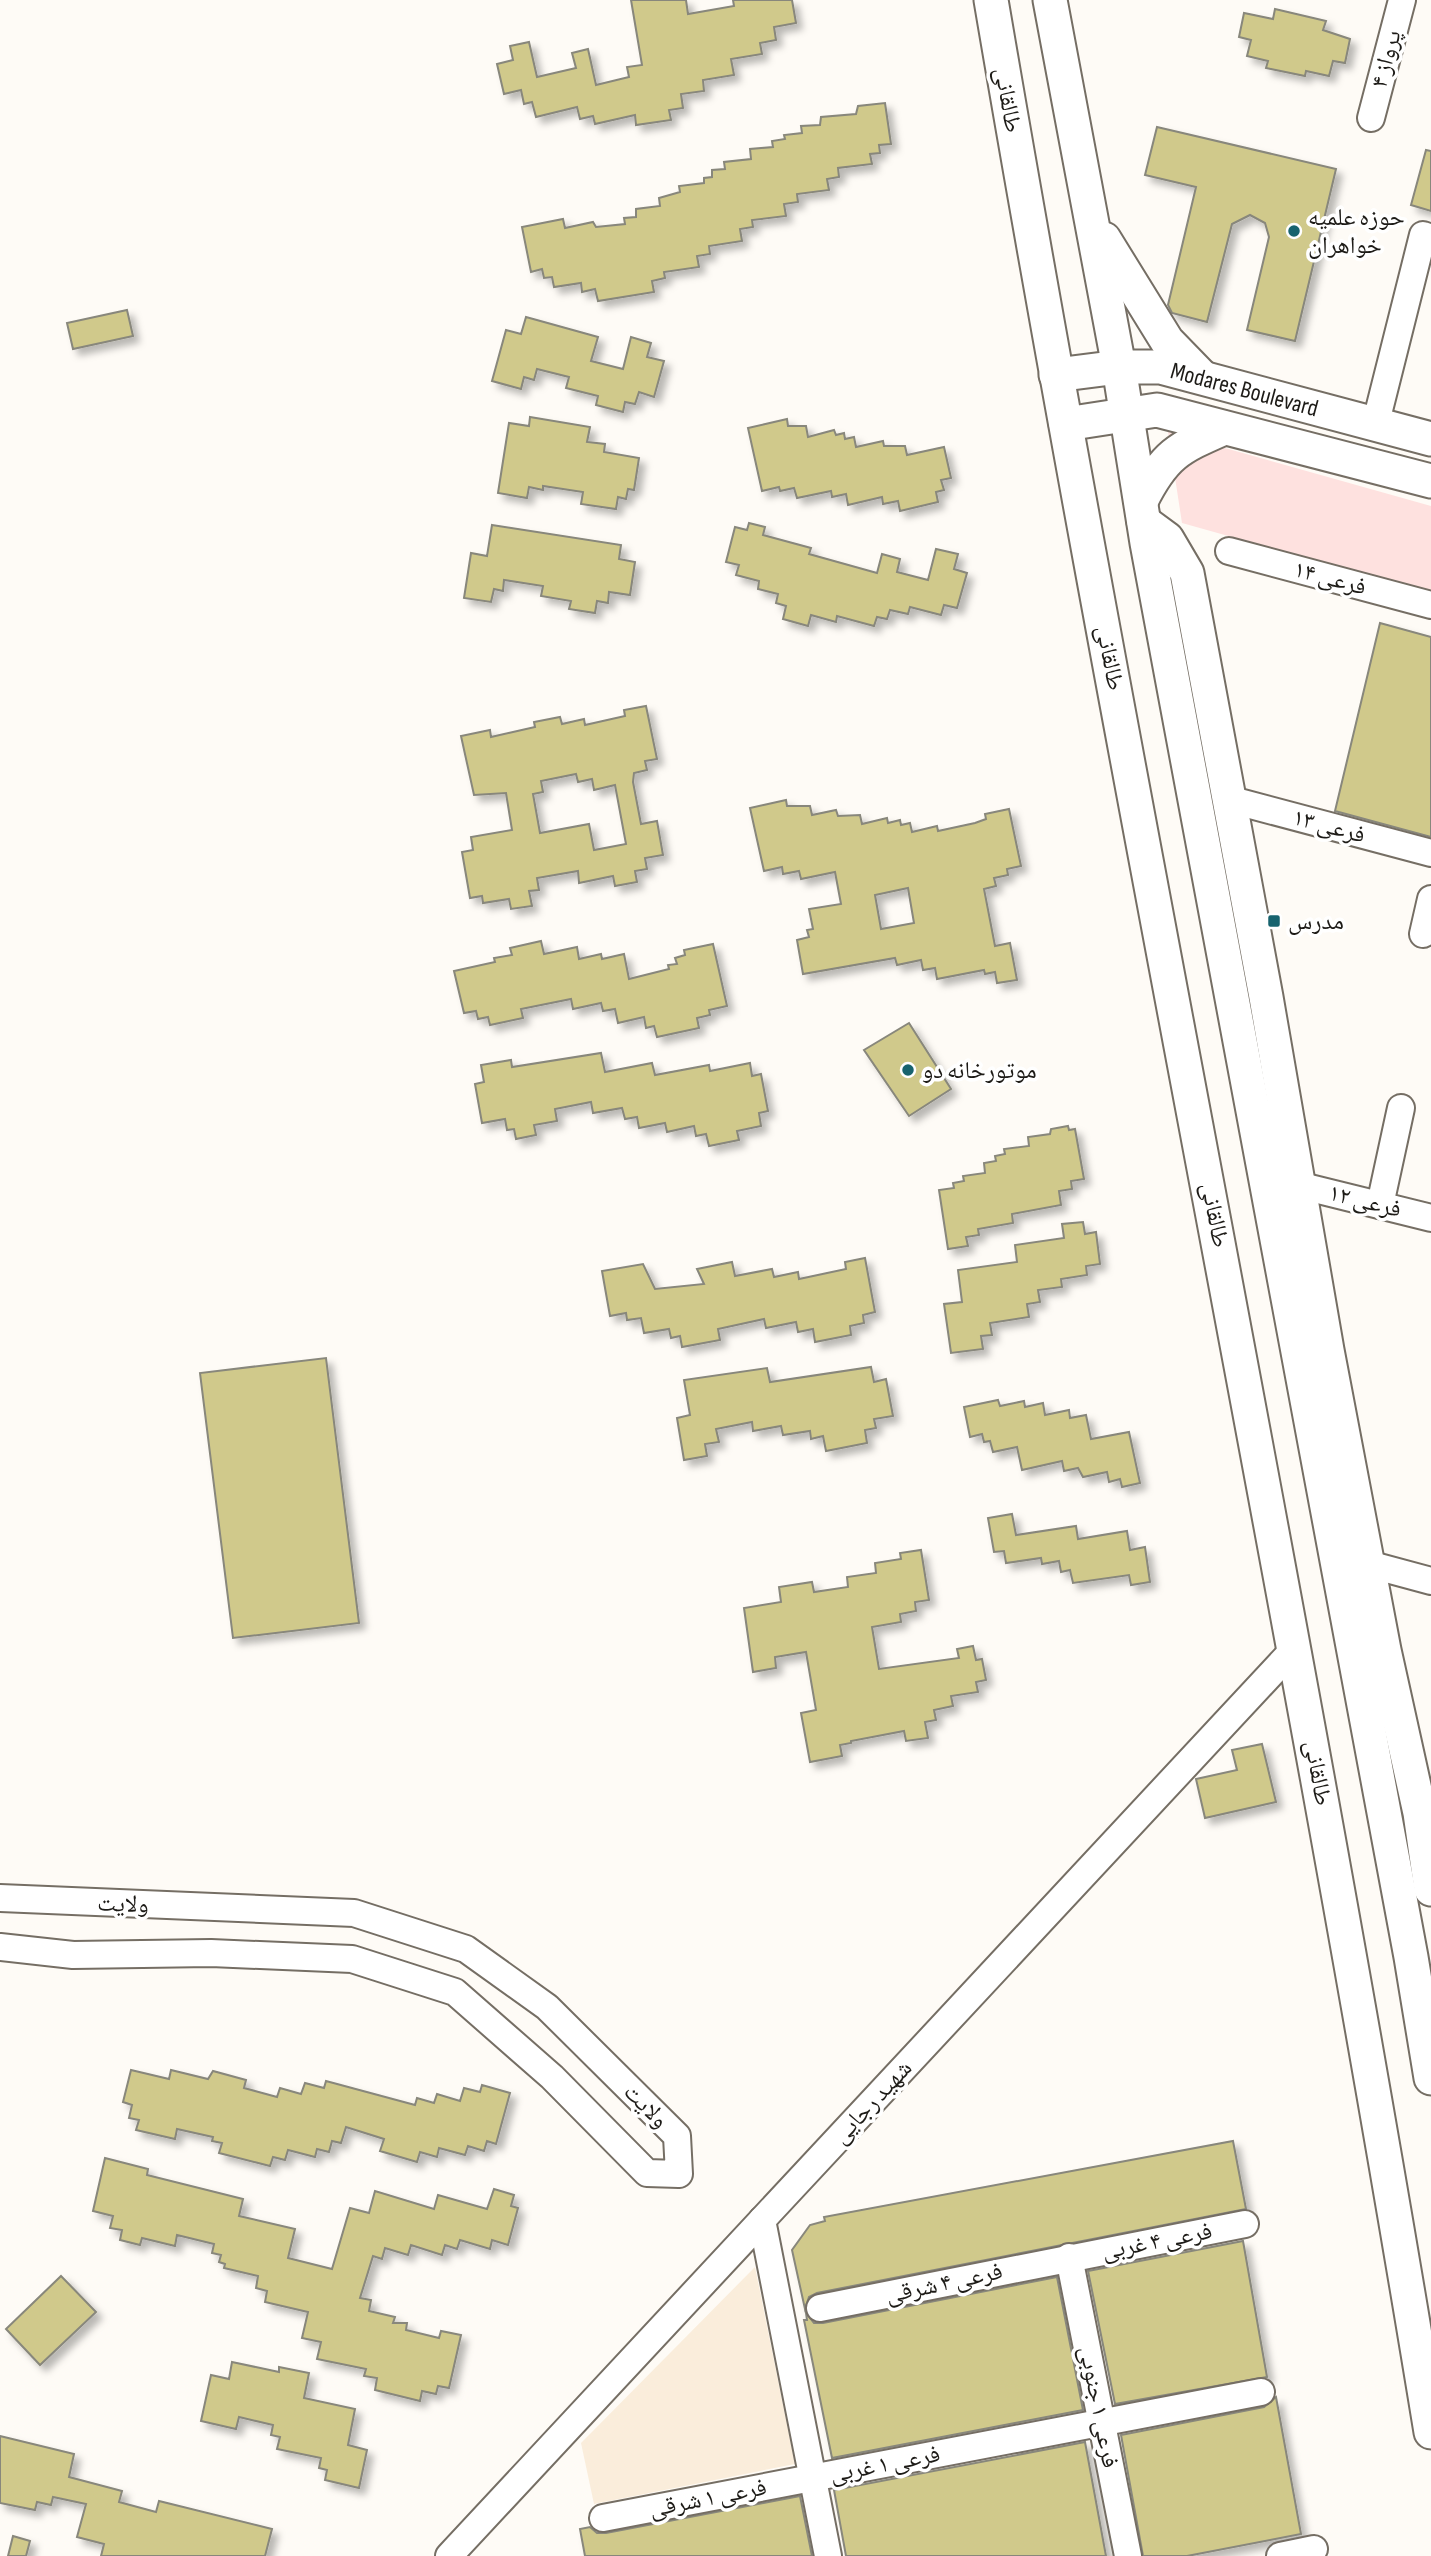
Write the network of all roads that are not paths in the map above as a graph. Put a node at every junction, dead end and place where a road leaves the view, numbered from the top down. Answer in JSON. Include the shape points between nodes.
{"nodes":[{"id":1,"x":991,"y":0,"type":"edge"},
{"id":2,"x":1050,"y":0,"type":"edge"},
{"id":3,"x":1402,"y":0,"type":"edge"},
{"id":4,"x":1371,"y":118,"type":"dead end"},
{"id":5,"x":1091,"y":216,"type":"junction"},
{"id":6,"x":1427,"y":236,"type":"edge"},
{"id":7,"x":1119,"y":367,"type":"junction"},
{"id":8,"x":1056,"y":375,"type":"junction"},
{"id":9,"x":1203,"y":379,"type":"junction"},
{"id":10,"x":1127,"y":412,"type":"junction"},
{"id":11,"x":1066,"y":424,"type":"junction"},
{"id":12,"x":1375,"y":426,"type":"junction"},
{"id":13,"x":1224,"y":428,"type":"junction"},
{"id":14,"x":1431,"y":439,"type":"edge"},
{"id":15,"x":1431,"y":481,"type":"edge"},
{"id":16,"x":1142,"y":511,"type":"junction"},
{"id":17,"x":1229,"y":551,"type":"dead end"},
{"id":18,"x":1431,"y":605,"type":"edge"},
{"id":19,"x":1228,"y":799,"type":"junction"},
{"id":20,"x":1431,"y":853,"type":"edge"},
{"id":21,"x":1431,"y":900,"type":"edge"},
{"id":22,"x":1423,"y":934,"type":"dead end"},
{"id":23,"x":1401,"y":1108,"type":"dead end"},
{"id":24,"x":1298,"y":1185,"type":"junction"},
{"id":25,"x":1380,"y":1205,"type":"junction"},
{"id":26,"x":1431,"y":1218,"type":"edge"},
{"id":27,"x":1368,"y":1564,"type":"junction"},
{"id":28,"x":1431,"y":1581,"type":"edge"},
{"id":29,"x":1296,"y":1647,"type":"junction"},
{"id":30,"x":1431,"y":1889,"type":"edge"},
{"id":31,"x":0,"y":1898,"type":"edge"},
{"id":32,"x":0,"y":1948,"type":"edge"},
{"id":33,"x":1431,"y":2078,"type":"edge"},
{"id":34,"x":762,"y":2220,"type":"junction"},
{"id":35,"x":1245,"y":2224,"type":"dead end"},
{"id":36,"x":1069,"y":2258,"type":"junction"},
{"id":37,"x":820,"y":2308,"type":"dead end"},
{"id":38,"x":1261,"y":2392,"type":"dead end"},
{"id":39,"x":1102,"y":2423,"type":"junction"},
{"id":40,"x":1431,"y":2432,"type":"edge"},
{"id":41,"x":813,"y":2478,"type":"junction"},
{"id":42,"x":603,"y":2518,"type":"dead end"},
{"id":43,"x":1314,"y":2549,"type":"dead end"},
{"id":44,"x":449,"y":2556,"type":"edge"},
{"id":45,"x":828,"y":2556,"type":"edge"},
{"id":46,"x":1128,"y":2556,"type":"edge"},
{"id":47,"x":1280,"y":2556,"type":"edge"}],
"edges":[{"from":1,"to":8,"type":"main road","name":"طالقانی"},
{"from":2,"to":5,"type":"main road"},
{"from":3,"to":4,"type":"street","name":"پرواز ۴"},
{"from":5,"to":7,"type":"main road"},
{"from":5,"to":9,"type":"main road","via":[[1167,341]]},
{"from":6,"to":12,"type":"street"},
{"from":7,"to":8,"type":"main road","name":"Modares Boulevard"},
{"from":7,"to":9,"type":"main road","name":"Modares Boulevard","via":[[1161,367]]},
{"from":7,"to":10,"type":"main road"},
{"from":8,"to":11,"type":"main road","name":"طالقانی"},
{"from":9,"to":12,"type":"main road","name":"Modares Boulevard"},
{"from":10,"to":11,"type":"main road","name":"Modares Boulevard"},
{"from":10,"to":13,"type":"main road","name":"Modares Boulevard","via":[[1157,410]]},
{"from":10,"to":16,"type":"main road"},
{"from":11,"to":29,"type":"main road","name":"طالقانی"},
{"from":12,"to":14,"type":"main road","name":"Modares Boulevard"},
{"from":13,"to":15,"type":"main road","name":"Modares Boulevard"},
{"from":13,"to":16,"type":"main road","via":[[1180,448],[1156,472]]},
{"from":16,"to":19,"type":"main road","via":[[1167,539],[1186,573]]},
{"from":16,"to":33,"type":"main road"},
{"from":17,"to":18,"type":"street","name":"فرعی ۱۴"},
{"from":19,"to":20,"type":"street","name":"فرعی ۱۳"},
{"from":19,"to":24,"type":"main road"},
{"from":21,"to":22,"type":"street"},
{"from":23,"to":25,"type":"street"},
{"from":24,"to":25,"type":"street","name":"فرعی ۱۲"},
{"from":24,"to":27,"type":"main road"},
{"from":25,"to":26,"type":"street","name":"فرعی ۱۲"},
{"from":27,"to":28,"type":"street"},
{"from":27,"to":30,"type":"main road","via":[[1420,1813]]},
{"from":29,"to":34,"type":"street","name":"شهید رجایی"},
{"from":29,"to":40,"type":"main road","name":"طالقانی"},
{"from":31,"to":32,"type":"street","name":"ولایت","via":[[354,1913],[466,1949],[547,2007],[677,2136],[679,2174],[647,2173],[552,2077],[455,1992],[352,1959],[211,1953],[73,1955]]},
{"from":34,"to":41,"type":"street"},
{"from":34,"to":44,"type":"street","name":"شهید رجایی"},
{"from":35,"to":36,"type":"street","name":"فرعی ۴ غربی"},
{"from":36,"to":37,"type":"street","name":"فرعی ۴ شرقی"},
{"from":36,"to":39,"type":"street","name":"فرعی ۱ جنوبی"},
{"from":38,"to":39,"type":"street","name":"فرعی ۱ غربی"},
{"from":39,"to":41,"type":"street","name":"فرعی ۱ غربی"},
{"from":39,"to":46,"type":"street","name":"فرعی ۱ جنوبی"},
{"from":41,"to":42,"type":"street","name":"فرعی ۱ شرقی"},
{"from":41,"to":45,"type":"street"},
{"from":43,"to":47,"type":"street"}]}
